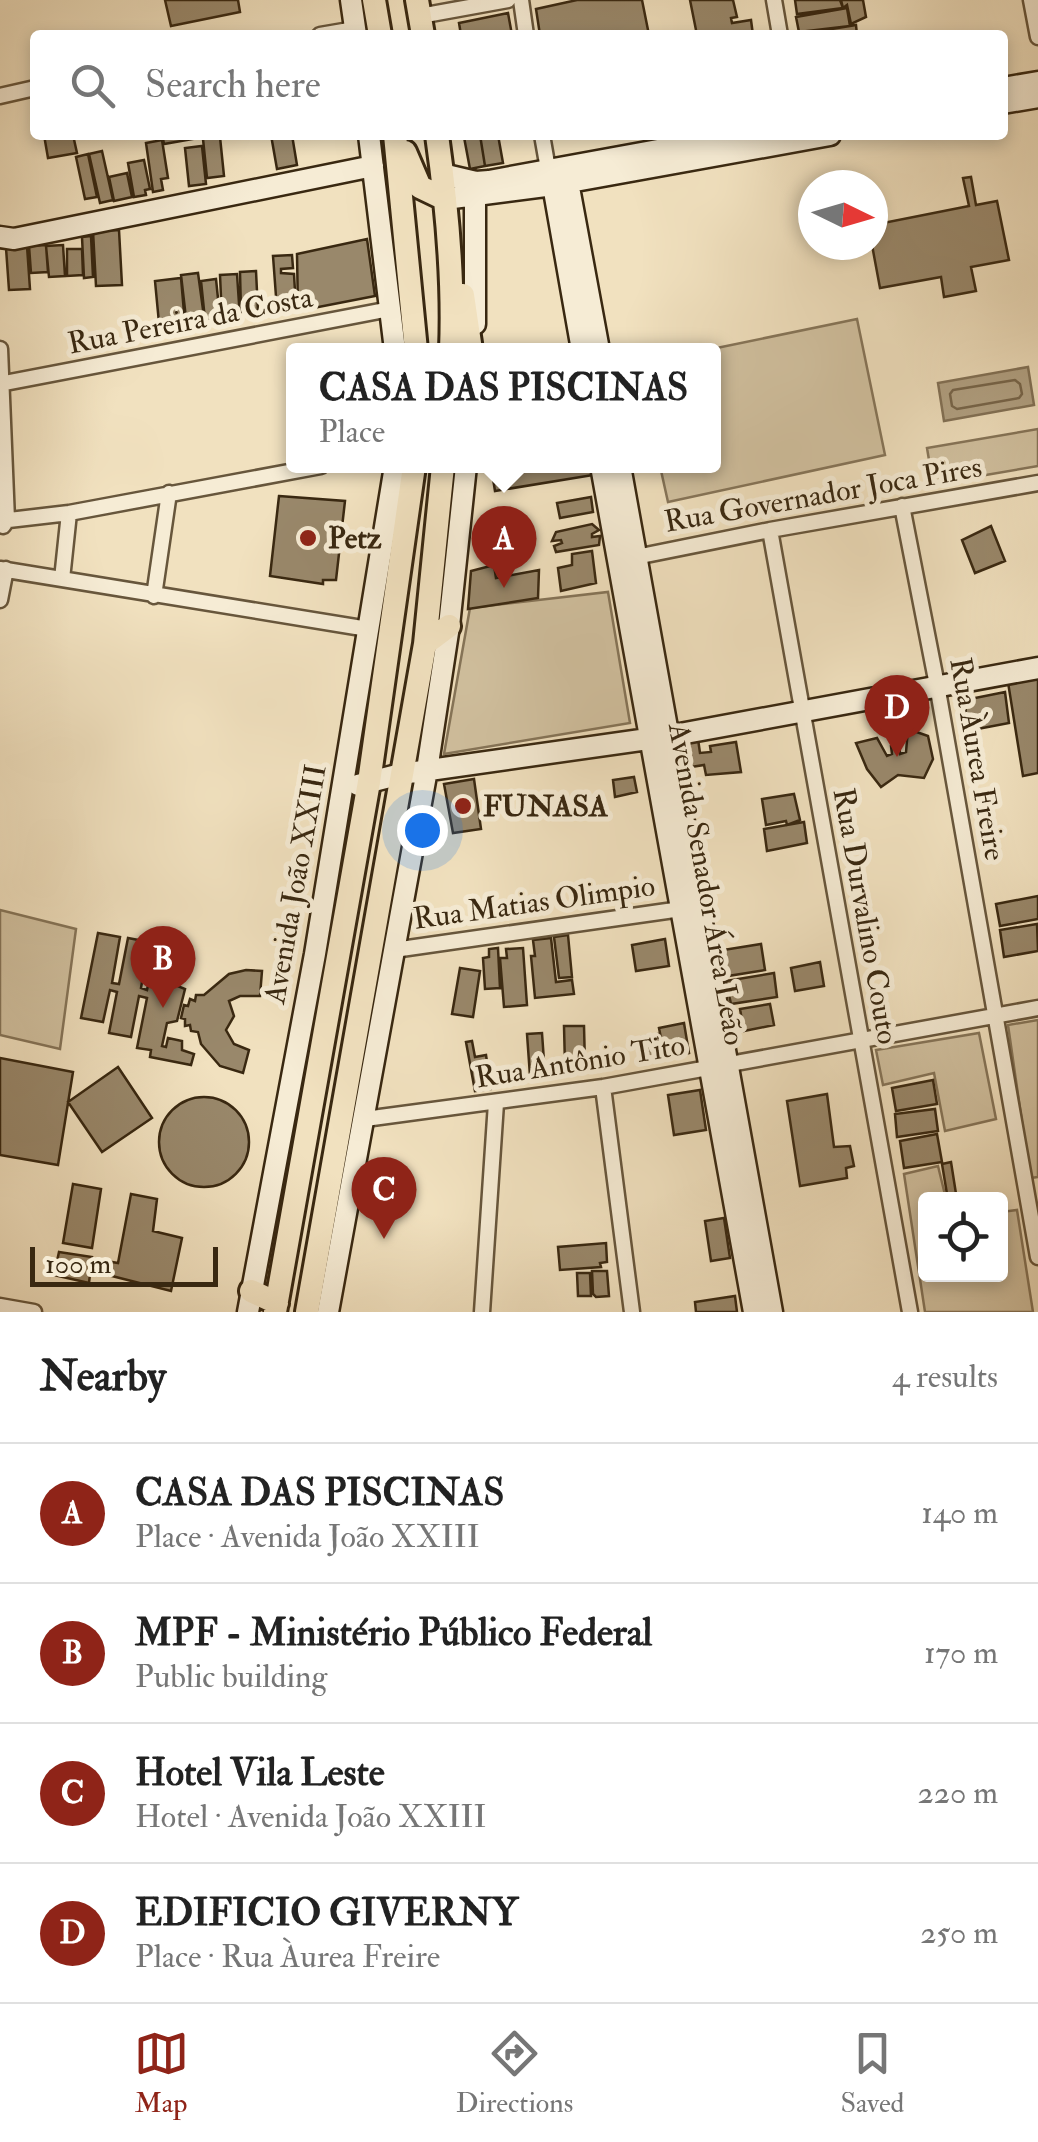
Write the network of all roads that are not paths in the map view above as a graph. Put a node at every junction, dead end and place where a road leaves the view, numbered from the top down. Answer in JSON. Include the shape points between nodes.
{"nodes":[{"id":1,"x":352,"y":0,"type":"edge"},
{"id":2,"x":374,"y":0,"type":"edge"},
{"id":3,"x":508,"y":0,"type":"edge"},
{"id":4,"x":521,"y":0,"type":"edge"},
{"id":5,"x":774,"y":0,"type":"edge"},
{"id":6,"x":1031,"y":0,"type":"edge"},
{"id":7,"x":420,"y":17,"type":"edge"},
{"id":8,"x":356,"y":30,"type":"edge"},
{"id":9,"x":379,"y":30,"type":"edge"},
{"id":10,"x":525,"y":30,"type":"edge"},
{"id":11,"x":779,"y":30,"type":"edge"},
{"id":12,"x":1038,"y":38,"type":"edge"},
{"id":13,"x":1038,"y":82,"type":"edge"},
{"id":14,"x":1008,"y":87,"type":"edge"},
{"id":15,"x":30,"y":89,"type":"edge"},
{"id":16,"x":0,"y":96,"type":"edge"},
{"id":17,"x":1038,"y":97,"type":"edge"},
{"id":18,"x":1008,"y":103,"type":"edge"},
{"id":19,"x":370,"y":140,"type":"edge"},
{"id":20,"x":397,"y":140,"type":"edge"},
{"id":21,"x":399,"y":140,"type":"edge"},
{"id":22,"x":438,"y":140,"type":"edge"},
{"id":23,"x":544,"y":140,"type":"edge"},
{"id":24,"x":719,"y":140,"type":"edge"},
{"id":25,"x":799,"y":140,"type":"edge"},
{"id":26,"x":374,"y":166,"type":"junction"},
{"id":27,"x":442,"y":174,"type":"junction"},
{"id":28,"x":556,"y":179,"type":"junction"},
{"id":29,"x":474,"y":196,"type":"junction"},
{"id":30,"x":445,"y":199,"type":"junction"},
{"id":31,"x":447,"y":228,"type":"junction"},
{"id":32,"x":4,"y":241,"type":"edge"},
{"id":33,"x":582,"y":305,"type":"junction"},
{"id":34,"x":390,"y":309,"type":"junction"},
{"id":35,"x":394,"y":343,"type":"edge"},
{"id":36,"x":415,"y":343,"type":"edge"},
{"id":37,"x":451,"y":343,"type":"edge"},
{"id":38,"x":471,"y":343,"type":"edge"},
{"id":39,"x":472,"y":343,"type":"edge"},
{"id":40,"x":582,"y":343,"type":"edge"},
{"id":41,"x":596,"y":343,"type":"edge"},
{"id":42,"x":0,"y":349,"type":"edge"},
{"id":43,"x":1,"y":384,"type":"edge"},
{"id":44,"x":286,"y":473,"type":"edge"},
{"id":45,"x":394,"y":473,"type":"edge"},
{"id":46,"x":413,"y":473,"type":"edge"},
{"id":47,"x":442,"y":473,"type":"edge"},
{"id":48,"x":465,"y":473,"type":"edge"},
{"id":49,"x":603,"y":473,"type":"edge"},
{"id":50,"x":621,"y":473,"type":"edge"},
{"id":51,"x":1038,"y":484,"type":"edge"},
{"id":52,"x":170,"y":494,"type":"junction"},
{"id":53,"x":902,"y":506,"type":"junction"},
{"id":54,"x":69,"y":513,"type":"junction"},
{"id":55,"x":2,"y":524,"type":"edge"},
{"id":56,"x":770,"y":530,"type":"junction"},
{"id":57,"x":404,"y":552,"type":"junction"},
{"id":58,"x":628,"y":559,"type":"junction"},
{"id":59,"x":381,"y":566,"type":"junction"},
{"id":60,"x":3,"y":569,"type":"edge"},
{"id":61,"x":62,"y":579,"type":"junction"},
{"id":62,"x":154,"y":596,"type":"junction"},
{"id":63,"x":0,"y":600,"type":"edge"},
{"id":64,"x":450,"y":626,"type":"junction"},
{"id":65,"x":368,"y":629,"type":"junction"},
{"id":66,"x":425,"y":644,"type":"junction"},
{"id":67,"x":1038,"y":668,"type":"edge"},
{"id":68,"x":937,"y":686,"type":"junction"},
{"id":69,"x":801,"y":710,"type":"junction"},
{"id":70,"x":660,"y":738,"type":"junction"},
{"id":71,"x":426,"y":770,"type":"junction"},
{"id":72,"x":401,"y":774,"type":"junction"},
{"id":73,"x":370,"y":782,"type":"junction"},
{"id":74,"x":342,"y":789,"type":"junction"},
{"id":75,"x":681,"y":909,"type":"junction"},
{"id":76,"x":394,"y":950,"type":"junction"},
{"id":77,"x":1038,"y":1008,"type":"edge"},
{"id":78,"x":995,"y":1016,"type":"junction"},
{"id":79,"x":860,"y":1042,"type":"junction"},
{"id":80,"x":718,"y":1066,"type":"junction"},
{"id":81,"x":603,"y":1087,"type":"junction"},
{"id":82,"x":496,"y":1103,"type":"junction"},
{"id":83,"x":365,"y":1118,"type":"junction"},
{"id":84,"x":1032,"y":1193,"type":"edge"},
{"id":85,"x":316,"y":1258,"type":"junction"},
{"id":86,"x":1038,"y":1258,"type":"edge"},
{"id":87,"x":332,"y":1287,"type":"junction"},
{"id":88,"x":249,"y":1301,"type":"edge"},
{"id":89,"x":0,"y":1306,"type":"edge"},
{"id":90,"x":276,"y":1308,"type":"edge"},
{"id":91,"x":34,"y":1312,"type":"edge"},
{"id":92,"x":307,"y":1312,"type":"edge"},
{"id":93,"x":328,"y":1312,"type":"edge"},
{"id":94,"x":482,"y":1312,"type":"edge"},
{"id":95,"x":632,"y":1312,"type":"edge"},
{"id":96,"x":754,"y":1312,"type":"edge"},
{"id":97,"x":772,"y":1312,"type":"edge"},
{"id":98,"x":910,"y":1312,"type":"edge"}],
"edges":[{"from":1,"to":8,"type":"street"},
{"from":2,"to":9,"type":"main road"},
{"from":3,"to":7,"type":"street"},
{"from":4,"to":10,"type":"street"},
{"from":5,"to":11,"type":"street"},
{"from":6,"to":12,"type":"street"},
{"from":13,"to":14,"type":"street"},
{"from":15,"to":16,"type":"street"},
{"from":17,"to":18,"type":"street"},
{"from":19,"to":26,"type":"street"},
{"from":20,"to":36,"type":"main road"},
{"from":21,"to":30,"type":"main road","via":[[420,187]]},
{"from":22,"to":27,"type":"main road"},
{"from":23,"to":28,"type":"street"},
{"from":24,"to":28,"type":"street"},
{"from":25,"to":28,"type":"street"},
{"from":26,"to":32,"type":"street"},
{"from":26,"to":34,"type":"street"},
{"from":27,"to":28,"type":"street","via":[[476,182]]},
{"from":27,"to":30,"type":"main road"},
{"from":28,"to":29,"type":"street"},
{"from":28,"to":33,"type":"street"},
{"from":29,"to":30,"type":"street"},
{"from":29,"to":39,"type":"street"},
{"from":30,"to":31,"type":"main road"},
{"from":31,"to":37,"type":"main road"},
{"from":31,"to":38,"type":"main road","via":[[458,251]]},
{"from":33,"to":40,"type":"street"},
{"from":33,"to":41,"type":"street"},
{"from":34,"to":35,"type":"street"},
{"from":34,"to":43,"type":"street","name":"Rua Pereira da Costa"},
{"from":42,"to":43,"type":"street"},
{"from":43,"to":55,"type":"street"},
{"from":44,"to":52,"type":"street"},
{"from":45,"to":59,"type":"street","name":"Avenida João XXIII"},
{"from":46,"to":57,"type":"main road","name":"Avenida João XXIII"},
{"from":47,"to":66,"type":"main road"},
{"from":48,"to":64,"type":"street"},
{"from":49,"to":58,"type":"street","name":"Avenida Senador Área Leão"},
{"from":50,"to":58,"type":"street","name":"Avenida Senador Área Leão"},
{"from":51,"to":53,"type":"street","name":"Rua Governador Joca Pires"},
{"from":52,"to":54,"type":"street"},
{"from":52,"to":62,"type":"street"},
{"from":53,"to":56,"type":"street","name":"Rua Governador Joca Pires"},
{"from":53,"to":68,"type":"street","name":"Rua Àurea Freire"},
{"from":54,"to":55,"type":"street"},
{"from":54,"to":61,"type":"street"},
{"from":56,"to":58,"type":"street","name":"Rua Governador Joca Pires"},
{"from":56,"to":69,"type":"street","name":"Rua Durvalino Couto"},
{"from":57,"to":59,"type":"main road"},
{"from":57,"to":73,"type":"main road","name":"Avenida João XXIII"},
{"from":58,"to":70,"type":"street","name":"Avenida Senador Área Leão"},
{"from":59,"to":65,"type":"street","name":"Avenida João XXIII"},
{"from":60,"to":61,"type":"street"},
{"from":60,"to":63,"type":"street"},
{"from":61,"to":62,"type":"street"},
{"from":62,"to":65,"type":"street"},
{"from":64,"to":66,"type":"main road"},
{"from":64,"to":71,"type":"street"},
{"from":65,"to":74,"type":"street","name":"Avenida João XXIII"},
{"from":66,"to":72,"type":"main road"},
{"from":67,"to":68,"type":"street"},
{"from":68,"to":69,"type":"street"},
{"from":68,"to":78,"type":"street","name":"Rua Àurea Freire"},
{"from":69,"to":70,"type":"street"},
{"from":69,"to":79,"type":"street","name":"Rua Durvalino Couto"},
{"from":70,"to":71,"type":"street"},
{"from":70,"to":75,"type":"street","name":"Avenida Senador Área Leão"},
{"from":70,"to":80,"type":"street","name":"Avenida Senador Área Leão"},
{"from":71,"to":72,"type":"street"},
{"from":71,"to":76,"type":"street"},
{"from":72,"to":73,"type":"street"},
{"from":72,"to":85,"type":"main road"},
{"from":73,"to":74,"type":"street"},
{"from":73,"to":90,"type":"main road","name":"Avenida João XXIII"},
{"from":74,"to":88,"type":"street","name":"Avenida João XXIII"},
{"from":75,"to":76,"type":"street","name":"Rua Matias Olimpio"},
{"from":75,"to":80,"type":"street","name":"Avenida Senador Área Leão"},
{"from":76,"to":83,"type":"street"},
{"from":77,"to":78,"type":"street","name":"Rua Antônio Tito"},
{"from":78,"to":79,"type":"street","name":"Rua Antônio Tito"},
{"from":78,"to":84,"type":"street","name":"Rua Àurea Freire"},
{"from":79,"to":80,"type":"street","name":"Rua Antônio Tito"},
{"from":79,"to":98,"type":"street","name":"Rua Durvalino Couto"},
{"from":80,"to":81,"type":"street","name":"Rua Antônio Tito"},
{"from":80,"to":96,"type":"street","name":"Avenida Senador Área Leão"},
{"from":80,"to":97,"type":"street","name":"Avenida Senador Área Leão"},
{"from":81,"to":82,"type":"street","name":"Rua Antônio Tito"},
{"from":81,"to":95,"type":"street"},
{"from":82,"to":83,"type":"street","name":"Rua Antônio Tito"},
{"from":82,"to":94,"type":"street"},
{"from":83,"to":87,"type":"street"},
{"from":84,"to":86,"type":"street","name":"Rua Àurea Freire"},
{"from":85,"to":87,"type":"main road"},
{"from":85,"to":92,"type":"main road"},
{"from":87,"to":93,"type":"street"},
{"from":88,"to":90,"type":"main road"},
{"from":89,"to":91,"type":"street"}]}
